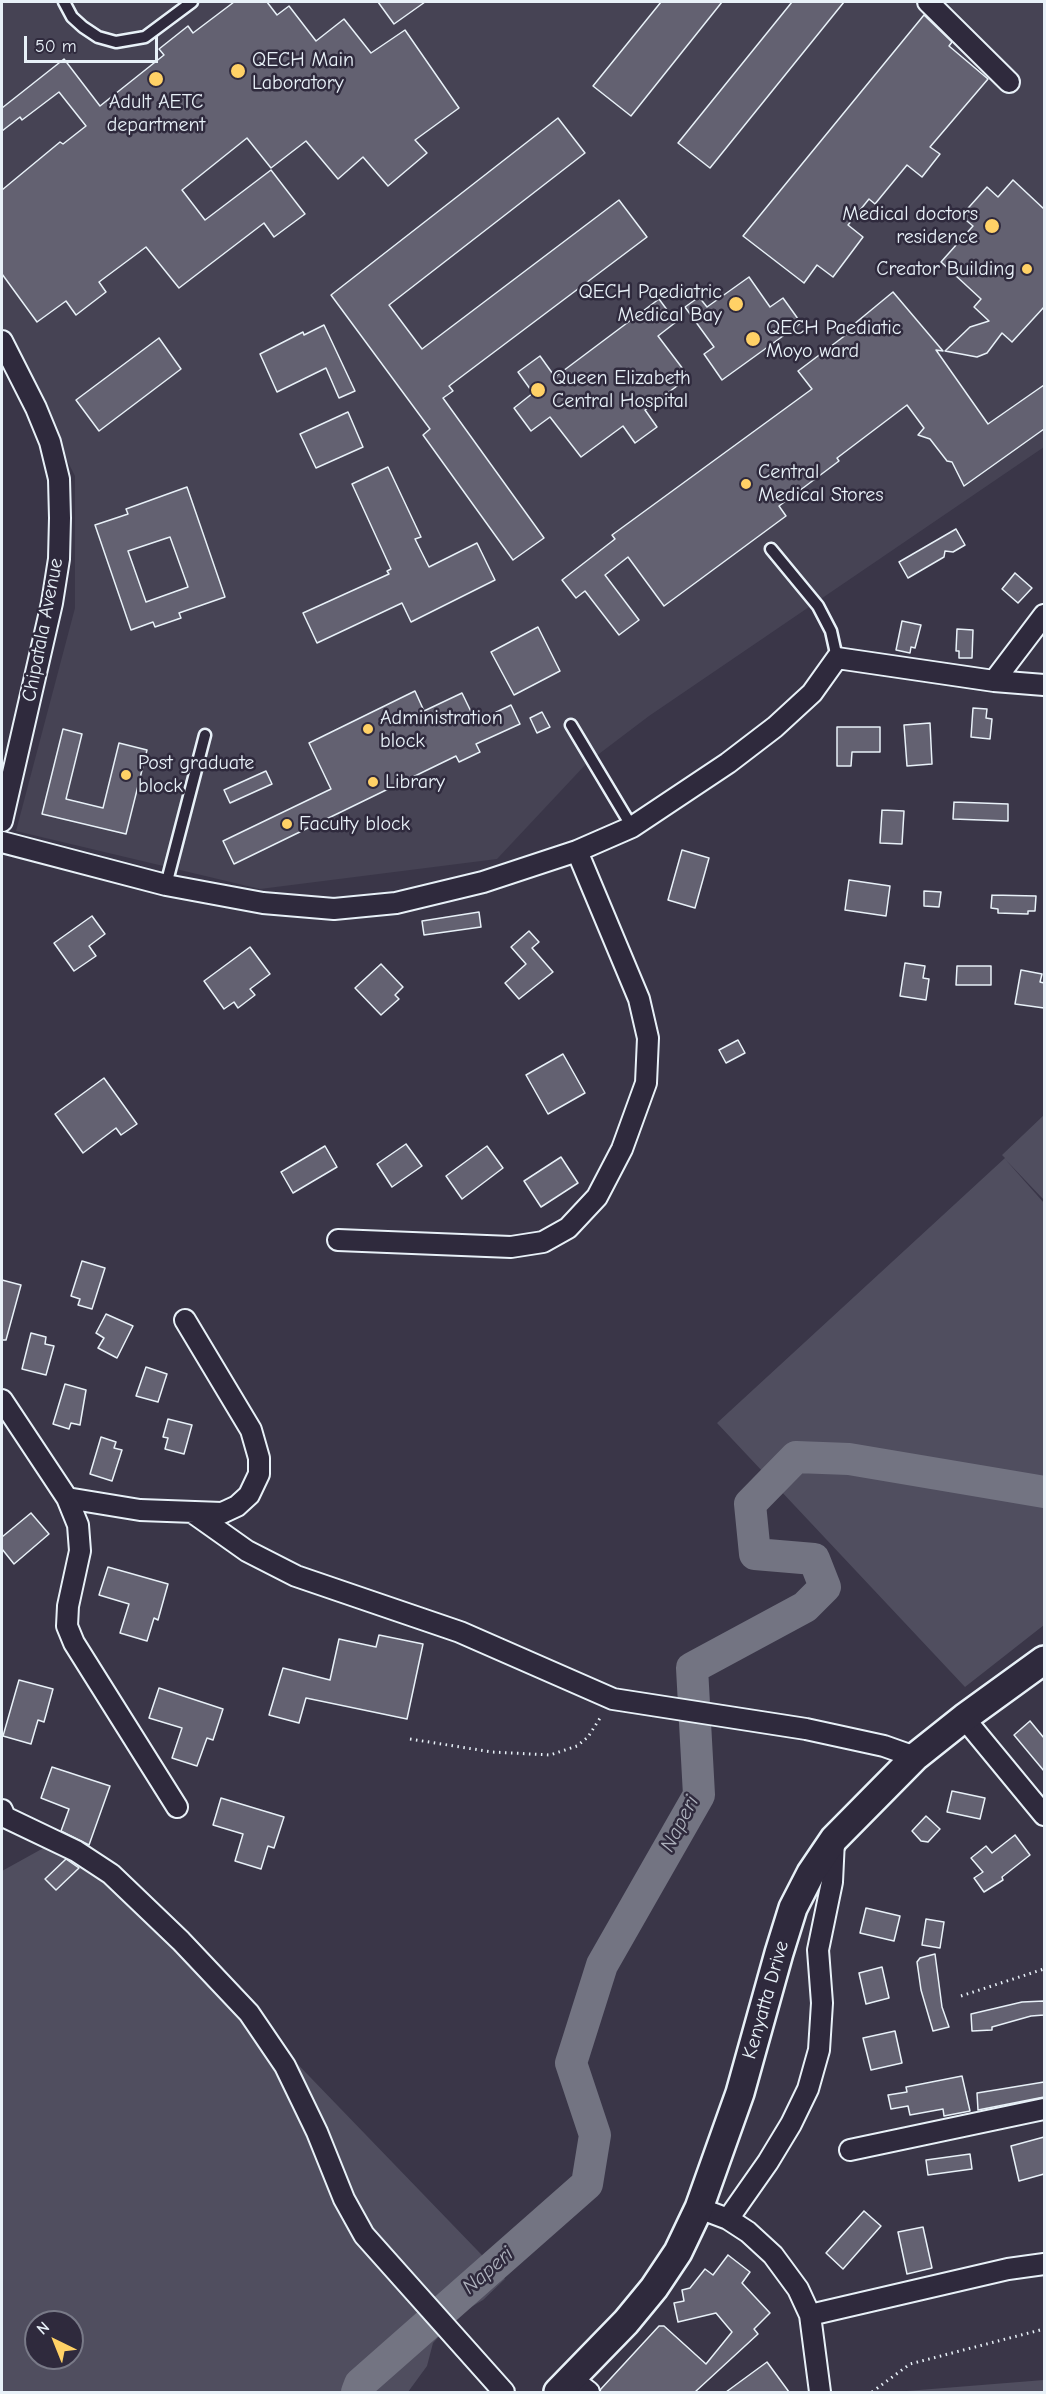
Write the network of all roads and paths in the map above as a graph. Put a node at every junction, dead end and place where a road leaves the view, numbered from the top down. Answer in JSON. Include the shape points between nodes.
{"nodes":[{"id":1,"x":63,"y":2,"type":"edge"},
{"id":2,"x":192,"y":2,"type":"edge"},
{"id":3,"x":928,"y":2,"type":"edge"},
{"id":4,"x":1009,"y":82,"type":"dead end"},
{"id":5,"x":2,"y":341,"type":"edge"},
{"id":6,"x":771,"y":549,"type":"dead end"},
{"id":7,"x":1044,"y":615,"type":"edge"},
{"id":8,"x":837,"y":658,"type":"junction"},
{"id":9,"x":994,"y":681,"type":"junction"},
{"id":10,"x":1044,"y":685,"type":"edge"},
{"id":11,"x":571,"y":725,"type":"dead end"},
{"id":12,"x":206,"y":735,"type":"dead end"},
{"id":13,"x":2,"y":821,"type":"edge"},
{"id":14,"x":632,"y":827,"type":"junction"},
{"id":15,"x":2,"y":842,"type":"edge"},
{"id":16,"x":577,"y":851,"type":"junction"},
{"id":17,"x":166,"y":885,"type":"junction"},
{"id":18,"x":338,"y":1240,"type":"dead end"},
{"id":19,"x":185,"y":1320,"type":"dead end"},
{"id":20,"x":2,"y":1400,"type":"edge"},
{"id":21,"x":67,"y":1498,"type":"junction"},
{"id":22,"x":192,"y":1512,"type":"junction"},
{"id":23,"x":1044,"y":1660,"type":"edge"},
{"id":24,"x":614,"y":1699,"type":"junction"},
{"id":25,"x":964,"y":1718,"type":"junction"},
{"id":26,"x":410,"y":1739,"type":"dead end"},
{"id":27,"x":915,"y":1757,"type":"junction"},
{"id":28,"x":177,"y":1807,"type":"dead end"},
{"id":29,"x":2,"y":1810,"type":"edge"},
{"id":30,"x":1044,"y":1815,"type":"edge"},
{"id":31,"x":834,"y":1839,"type":"junction"},
{"id":32,"x":1044,"y":1969,"type":"edge"},
{"id":33,"x":961,"y":1996,"type":"dead end"},
{"id":34,"x":1044,"y":2109,"type":"edge"},
{"id":35,"x":850,"y":2150,"type":"dead end"},
{"id":36,"x":699,"y":2208,"type":"junction"},
{"id":37,"x":728,"y":2219,"type":"junction"},
{"id":38,"x":1044,"y":2264,"type":"edge"},
{"id":39,"x":810,"y":2315,"type":"junction"},
{"id":40,"x":1044,"y":2330,"type":"edge"},
{"id":41,"x":577,"y":2389,"type":"edge"},
{"id":42,"x":504,"y":2392,"type":"edge"},
{"id":43,"x":820,"y":2392,"type":"edge"},
{"id":44,"x":872,"y":2392,"type":"edge"}],
"edges":[{"from":1,"to":2,"type":"lane","via":[[83,27],[116,42],[145,37]]},
{"from":3,"to":4,"type":"street"},
{"from":5,"to":13,"type":"street","name":"Chipatala Avenue","via":[[50,442],[59,479],[60,518],[52,603]]},
{"from":6,"to":8,"type":"lane","via":[[818,606],[831,631]]},
{"from":7,"to":9,"type":"street"},
{"from":8,"to":9,"type":"street"},
{"from":8,"to":14,"type":"street","via":[[812,693],[775,727]]},
{"from":9,"to":10,"type":"street"},
{"from":11,"to":14,"type":"lane"},
{"from":12,"to":17,"type":"lane"},
{"from":14,"to":16,"type":"street"},
{"from":15,"to":17,"type":"street"},
{"from":16,"to":17,"type":"street","via":[[472,885],[396,903],[334,909],[263,903]]},
{"from":16,"to":18,"type":"street","via":[[639,999],[648,1038],[645,1083],[622,1149],[597,1197],[568,1228],[543,1242],[511,1246]]},
{"from":19,"to":22,"type":"street","via":[[251,1430],[259,1458],[259,1474],[249,1495],[237,1506],[222,1513]]},
{"from":20,"to":21,"type":"street"},
{"from":21,"to":22,"type":"street","via":[[140,1510]]},
{"from":21,"to":28,"type":"street","via":[[78,1525],[80,1551],[67,1626]]},
{"from":22,"to":24,"type":"street","via":[[247,1551],[296,1576],[460,1632]]},
{"from":23,"to":25,"type":"main road","name":"Kenyatta Drive"},
{"from":24,"to":26,"type":"path","via":[[588,1737],[558,1753],[539,1756],[492,1752]]},
{"from":24,"to":27,"type":"street","via":[[806,1729]]},
{"from":25,"to":27,"type":"main road","name":"Kenyatta Drive"},
{"from":25,"to":30,"type":"street"},
{"from":27,"to":31,"type":"main road","name":"Kenyatta Drive"},
{"from":29,"to":42,"type":"street","via":[[5,1817],[76,1851],[111,1874],[249,2013],[285,2066],[364,2235]]},
{"from":31,"to":36,"type":"main road","name":"Kenyatta Drive","via":[[793,1908],[740,2094]]},
{"from":31,"to":37,"type":"street","via":[[832,1882],[818,1950],[822,2003],[819,2050],[808,2089],[791,2124]]},
{"from":32,"to":33,"type":"path"},
{"from":34,"to":35,"type":"street"},
{"from":36,"to":37,"type":"street"},
{"from":36,"to":41,"type":"main road","name":"Kenyatta Drive","via":[[678,2252],[654,2288]]},
{"from":37,"to":39,"type":"street","via":[[773,2255],[798,2289]]},
{"from":38,"to":39,"type":"street"},
{"from":39,"to":43,"type":"street"},
{"from":40,"to":44,"type":"path","via":[[910,2364]]}]}
